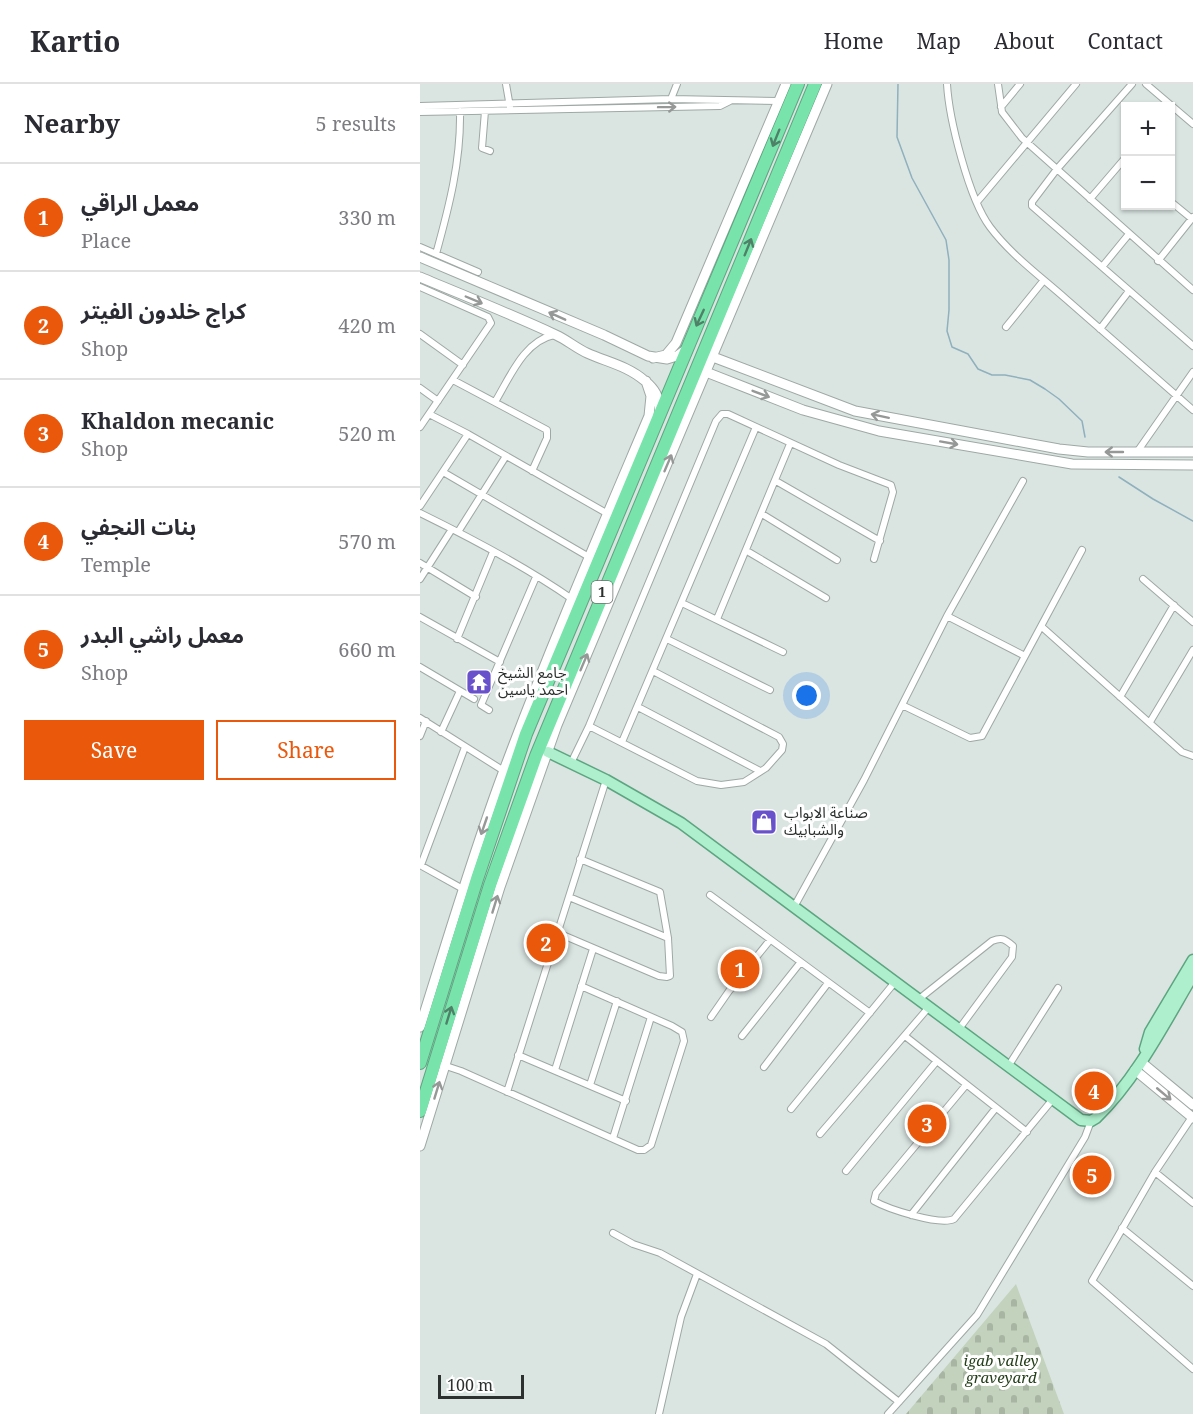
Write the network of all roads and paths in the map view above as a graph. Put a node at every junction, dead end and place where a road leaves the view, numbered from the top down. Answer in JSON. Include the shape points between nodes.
{"nodes":[{"id":1,"x":506,"y":84,"type":"edge"},
{"id":2,"x":677,"y":84,"type":"edge"},
{"id":3,"x":786,"y":84,"type":"edge"},
{"id":4,"x":798,"y":84,"type":"edge"},
{"id":5,"x":815,"y":84,"type":"edge"},
{"id":6,"x":827,"y":84,"type":"edge"},
{"id":7,"x":947,"y":84,"type":"edge"},
{"id":8,"x":998,"y":84,"type":"edge"},
{"id":9,"x":1020,"y":84,"type":"edge"},
{"id":10,"x":1076,"y":84,"type":"edge"},
{"id":11,"x":1132,"y":84,"type":"edge"},
{"id":12,"x":1146,"y":84,"type":"edge"},
{"id":13,"x":670,"y":99,"type":"junction"},
{"id":14,"x":730,"y":101,"type":"junction"},
{"id":15,"x":779,"y":101,"type":"junction"},
{"id":16,"x":1165,"y":102,"type":"edge"},
{"id":17,"x":420,"y":106,"type":"edge"},
{"id":18,"x":511,"y":107,"type":"junction"},
{"id":19,"x":1001,"y":107,"type":"junction"},
{"id":20,"x":1175,"y":110,"type":"edge"},
{"id":21,"x":460,"y":111,"type":"junction"},
{"id":22,"x":485,"y":111,"type":"junction"},
{"id":23,"x":420,"y":112,"type":"edge"},
{"id":24,"x":1193,"y":124,"type":"edge"},
{"id":25,"x":1027,"y":142,"type":"junction"},
{"id":26,"x":490,"y":151,"type":"dead end"},
{"id":27,"x":1121,"y":163,"type":"edge"},
{"id":28,"x":1057,"y":170,"type":"junction"},
{"id":29,"x":1090,"y":199,"type":"junction"},
{"id":30,"x":976,"y":202,"type":"junction"},
{"id":31,"x":1175,"y":205,"type":"edge"},
{"id":32,"x":1192,"y":218,"type":"edge"},
{"id":33,"x":1129,"y":234,"type":"junction"},
{"id":34,"x":420,"y":247,"type":"edge"},
{"id":35,"x":436,"y":254,"type":"junction"},
{"id":36,"x":422,"y":258,"type":"edge"},
{"id":37,"x":1158,"y":261,"type":"junction"},
{"id":38,"x":1102,"y":267,"type":"junction"},
{"id":39,"x":420,"y":276,"type":"edge"},
{"id":40,"x":476,"y":276,"type":"junction"},
{"id":41,"x":740,"y":280,"type":"junction"},
{"id":42,"x":1044,"y":280,"type":"junction"},
{"id":43,"x":420,"y":287,"type":"edge"},
{"id":44,"x":1192,"y":288,"type":"edge"},
{"id":45,"x":706,"y":290,"type":"junction"},
{"id":46,"x":1129,"y":291,"type":"junction"},
{"id":47,"x":1006,"y":327,"type":"dead end"},
{"id":48,"x":1100,"y":329,"type":"junction"},
{"id":49,"x":420,"y":334,"type":"edge"},
{"id":50,"x":555,"y":334,"type":"junction"},
{"id":51,"x":1193,"y":346,"type":"edge"},
{"id":52,"x":687,"y":348,"type":"junction"},
{"id":53,"x":713,"y":357,"type":"junction"},
{"id":54,"x":653,"y":358,"type":"junction"},
{"id":55,"x":463,"y":365,"type":"junction"},
{"id":56,"x":706,"y":372,"type":"junction"},
{"id":57,"x":1193,"y":372,"type":"edge"},
{"id":58,"x":453,"y":380,"type":"junction"},
{"id":59,"x":646,"y":381,"type":"junction"},
{"id":60,"x":420,"y":388,"type":"edge"},
{"id":61,"x":808,"y":394,"type":"junction"},
{"id":62,"x":1176,"y":395,"type":"junction"},
{"id":63,"x":438,"y":401,"type":"junction"},
{"id":64,"x":495,"y":402,"type":"junction"},
{"id":65,"x":803,"y":410,"type":"junction"},
{"id":66,"x":1193,"y":410,"type":"edge"},
{"id":67,"x":429,"y":414,"type":"junction"},
{"id":68,"x":658,"y":415,"type":"junction"},
{"id":69,"x":420,"y":427,"type":"edge"},
{"id":70,"x":756,"y":427,"type":"junction"},
{"id":71,"x":468,"y":434,"type":"junction"},
{"id":72,"x":790,"y":444,"type":"junction"},
{"id":73,"x":1137,"y":452,"type":"junction"},
{"id":74,"x":1153,"y":452,"type":"junction"},
{"id":75,"x":1193,"y":452,"type":"edge"},
{"id":76,"x":506,"y":456,"type":"junction"},
{"id":77,"x":1150,"y":465,"type":"junction"},
{"id":78,"x":1193,"y":465,"type":"edge"},
{"id":79,"x":532,"y":471,"type":"junction"},
{"id":80,"x":443,"y":472,"type":"junction"},
{"id":81,"x":629,"y":475,"type":"junction"},
{"id":82,"x":776,"y":480,"type":"junction"},
{"id":83,"x":1023,"y":482,"type":"dead end"},
{"id":84,"x":652,"y":489,"type":"junction"},
{"id":85,"x":482,"y":495,"type":"junction"},
{"id":86,"x":420,"y":507,"type":"edge"},
{"id":87,"x":420,"y":513,"type":"edge"},
{"id":88,"x":608,"y":514,"type":"junction"},
{"id":89,"x":762,"y":514,"type":"junction"},
{"id":90,"x":455,"y":531,"type":"junction"},
{"id":91,"x":880,"y":541,"type":"junction"},
{"id":92,"x":1082,"y":550,"type":"dead end"},
{"id":93,"x":747,"y":551,"type":"junction"},
{"id":94,"x":493,"y":552,"type":"junction"},
{"id":95,"x":590,"y":557,"type":"junction"},
{"id":96,"x":874,"y":559,"type":"dead end"},
{"id":97,"x":837,"y":560,"type":"dead end"},
{"id":98,"x":420,"y":563,"type":"edge"},
{"id":99,"x":428,"y":567,"type":"junction"},
{"id":100,"x":536,"y":577,"type":"junction"},
{"id":101,"x":420,"y":579,"type":"edge"},
{"id":102,"x":1143,"y":579,"type":"dead end"},
{"id":103,"x":476,"y":597,"type":"junction"},
{"id":104,"x":826,"y":598,"type":"dead end"},
{"id":105,"x":572,"y":600,"type":"junction"},
{"id":106,"x":682,"y":603,"type":"junction"},
{"id":107,"x":1174,"y":605,"type":"junction"},
{"id":108,"x":948,"y":616,"type":"junction"},
{"id":109,"x":420,"y":617,"type":"edge"},
{"id":110,"x":717,"y":619,"type":"junction"},
{"id":111,"x":1193,"y":622,"type":"edge"},
{"id":112,"x":1042,"y":627,"type":"junction"},
{"id":113,"x":457,"y":639,"type":"junction"},
{"id":114,"x":667,"y":639,"type":"junction"},
{"id":115,"x":1193,"y":650,"type":"edge"},
{"id":116,"x":783,"y":652,"type":"dead end"},
{"id":117,"x":1025,"y":656,"type":"junction"},
{"id":118,"x":500,"y":662,"type":"junction"},
{"id":119,"x":420,"y":667,"type":"edge"},
{"id":120,"x":653,"y":671,"type":"junction"},
{"id":121,"x":770,"y":690,"type":"dead end"},
{"id":122,"x":460,"y":691,"type":"junction"},
{"id":123,"x":1120,"y":697,"type":"junction"},
{"id":124,"x":474,"y":699,"type":"dead end"},
{"id":125,"x":534,"y":704,"type":"junction"},
{"id":126,"x":902,"y":705,"type":"junction"},
{"id":127,"x":638,"y":707,"type":"junction"},
{"id":128,"x":489,"y":710,"type":"dead end"},
{"id":129,"x":423,"y":719,"type":"edge"},
{"id":130,"x":1150,"y":722,"type":"junction"},
{"id":131,"x":589,"y":726,"type":"junction"},
{"id":132,"x":441,"y":732,"type":"junction"},
{"id":133,"x":420,"y":736,"type":"edge"},
{"id":134,"x":622,"y":742,"type":"junction"},
{"id":135,"x":465,"y":747,"type":"junction"},
{"id":136,"x":543,"y":756,"type":"junction"},
{"id":137,"x":1193,"y":756,"type":"edge"},
{"id":138,"x":572,"y":763,"type":"junction"},
{"id":139,"x":504,"y":771,"type":"junction"},
{"id":140,"x":760,"y":771,"type":"junction"},
{"id":141,"x":606,"y":780,"type":"junction"},
{"id":142,"x":496,"y":805,"type":"junction"},
{"id":143,"x":516,"y":825,"type":"junction"},
{"id":144,"x":580,"y":859,"type":"junction"},
{"id":145,"x":420,"y":865,"type":"edge"},
{"id":146,"x":477,"y":879,"type":"junction"},
{"id":147,"x":490,"y":885,"type":"junction"},
{"id":148,"x":463,"y":889,"type":"junction"},
{"id":149,"x":710,"y":896,"type":"dead end"},
{"id":150,"x":569,"y":897,"type":"junction"},
{"id":151,"x":794,"y":907,"type":"junction"},
{"id":152,"x":558,"y":933,"type":"junction"},
{"id":153,"x":668,"y":938,"type":"junction"},
{"id":154,"x":770,"y":940,"type":"junction"},
{"id":155,"x":593,"y":949,"type":"junction"},
{"id":156,"x":1193,"y":960,"type":"edge"},
{"id":157,"x":800,"y":963,"type":"junction"},
{"id":158,"x":443,"y":971,"type":"junction"},
{"id":159,"x":1193,"y":975,"type":"edge"},
{"id":160,"x":895,"y":982,"type":"junction"},
{"id":161,"x":828,"y":983,"type":"junction"},
{"id":162,"x":581,"y":986,"type":"junction"},
{"id":163,"x":1058,"y":988,"type":"dead end"},
{"id":164,"x":919,"y":999,"type":"junction"},
{"id":165,"x":617,"y":1001,"type":"junction"},
{"id":166,"x":930,"y":1007,"type":"junction"},
{"id":167,"x":870,"y":1013,"type":"junction"},
{"id":168,"x":651,"y":1017,"type":"junction"},
{"id":169,"x":711,"y":1017,"type":"dead end"},
{"id":170,"x":959,"y":1029,"type":"junction"},
{"id":171,"x":423,"y":1030,"type":"edge"},
{"id":172,"x":742,"y":1036,"type":"dead end"},
{"id":173,"x":905,"y":1036,"type":"junction"},
{"id":174,"x":518,"y":1055,"type":"junction"},
{"id":175,"x":936,"y":1062,"type":"junction"},
{"id":176,"x":1140,"y":1062,"type":"junction"},
{"id":177,"x":420,"y":1063,"type":"edge"},
{"id":178,"x":440,"y":1064,"type":"junction"},
{"id":179,"x":1009,"y":1065,"type":"junction"},
{"id":180,"x":764,"y":1067,"type":"dead end"},
{"id":181,"x":555,"y":1070,"type":"junction"},
{"id":182,"x":590,"y":1085,"type":"junction"},
{"id":183,"x":966,"y":1085,"type":"junction"},
{"id":184,"x":507,"y":1092,"type":"junction"},
{"id":185,"x":1053,"y":1099,"type":"junction"},
{"id":186,"x":626,"y":1101,"type":"junction"},
{"id":187,"x":1193,"y":1105,"type":"edge"},
{"id":188,"x":791,"y":1109,"type":"dead end"},
{"id":189,"x":995,"y":1109,"type":"junction"},
{"id":190,"x":420,"y":1111,"type":"edge"},
{"id":191,"x":1192,"y":1117,"type":"edge"},
{"id":192,"x":1091,"y":1121,"type":"junction"},
{"id":193,"x":1027,"y":1131,"type":"junction"},
{"id":194,"x":820,"y":1134,"type":"dead end"},
{"id":195,"x":613,"y":1138,"type":"junction"},
{"id":196,"x":420,"y":1146,"type":"edge"},
{"id":197,"x":846,"y":1171,"type":"dead end"},
{"id":198,"x":1155,"y":1172,"type":"junction"},
{"id":199,"x":1193,"y":1203,"type":"edge"},
{"id":200,"x":911,"y":1215,"type":"junction"},
{"id":201,"x":1122,"y":1228,"type":"junction"},
{"id":202,"x":613,"y":1233,"type":"dead end"},
{"id":203,"x":697,"y":1274,"type":"junction"},
{"id":204,"x":1193,"y":1286,"type":"edge"},
{"id":205,"x":1193,"y":1369,"type":"edge"},
{"id":206,"x":899,"y":1402,"type":"junction"},
{"id":207,"x":659,"y":1414,"type":"edge"},
{"id":208,"x":888,"y":1414,"type":"edge"}],
"edges":[{"from":1,"to":18,"type":"street"},
{"from":2,"to":13,"type":"street"},
{"from":3,"to":15,"type":"main road"},
{"from":4,"to":45,"type":"highway","number":"1","one_way":true},
{"from":41,"to":5,"type":"highway","number":"1","one_way":true},
{"from":6,"to":41,"type":"main road"},
{"from":7,"to":30,"type":"street","via":[[951,118]]},
{"from":8,"to":19,"type":"street"},
{"from":9,"to":19,"type":"street"},
{"from":10,"to":25,"type":"street"},
{"from":11,"to":28,"type":"street"},
{"from":12,"to":16,"type":"street"},
{"from":13,"to":14,"type":"street"},
{"from":13,"to":18,"type":"street"},
{"from":14,"to":15,"type":"street"},
{"from":18,"to":14,"type":"street","one_way":true,"via":[[720,106]]},
{"from":15,"to":45,"type":"main road"},
{"from":17,"to":18,"type":"street"},
{"from":18,"to":22,"type":"street"},
{"from":19,"to":25,"type":"street"},
{"from":20,"to":24,"type":"street"},
{"from":21,"to":22,"type":"street"},
{"from":21,"to":23,"type":"street"},
{"from":21,"to":35,"type":"street","via":[[461,142],[455,183]]},
{"from":22,"to":26,"type":"street","via":[[482,148]]},
{"from":25,"to":28,"type":"street"},
{"from":25,"to":30,"type":"street"},
{"from":27,"to":29,"type":"street"},
{"from":28,"to":29,"type":"street"},
{"from":28,"to":38,"type":"street","via":[[1032,206]]},
{"from":29,"to":33,"type":"street"},
{"from":30,"to":42,"type":"street","via":[[989,226]]},
{"from":31,"to":32,"type":"street"},
{"from":32,"to":37,"type":"street"},
{"from":33,"to":37,"type":"street"},
{"from":33,"to":38,"type":"street"},
{"from":34,"to":35,"type":"street"},
{"from":35,"to":40,"type":"street"},
{"from":36,"to":39,"type":"main road","via":[[426,266]]},
{"from":36,"to":40,"type":"main road"},
{"from":37,"to":44,"type":"street"},
{"from":38,"to":46,"type":"street"},
{"from":39,"to":50,"type":"main road","one_way":true},
{"from":54,"to":40,"type":"main road","one_way":true},
{"from":41,"to":53,"type":"main road"},
{"from":41,"to":84,"type":"highway","number":"1"},
{"from":42,"to":47,"type":"street"},
{"from":42,"to":48,"type":"street"},
{"from":43,"to":55,"type":"street","via":[[490,320]]},
{"from":45,"to":52,"type":"highway","number":"1","one_way":true},
{"from":45,"to":54,"type":"main road","via":[[672,348],[666,355]]},
{"from":46,"to":48,"type":"street"},
{"from":46,"to":51,"type":"street"},
{"from":48,"to":62,"type":"street"},
{"from":49,"to":55,"type":"street"},
{"from":50,"to":59,"type":"main road"},
{"from":50,"to":64,"type":"street","via":[[529,349]]},
{"from":52,"to":54,"type":"main road","via":[[672,358]]},
{"from":52,"to":68,"type":"highway","number":"1"},
{"from":53,"to":56,"type":"main road"},
{"from":53,"to":61,"type":"main road"},
{"from":55,"to":58,"type":"street"},
{"from":56,"to":65,"type":"main road","one_way":true},
{"from":84,"to":56,"type":"main road","one_way":true},
{"from":57,"to":62,"type":"street"},
{"from":58,"to":63,"type":"street"},
{"from":58,"to":64,"type":"street"},
{"from":59,"to":68,"type":"main road","via":[[657,395]]},
{"from":59,"to":81,"type":"main road","via":[[650,409]]},
{"from":60,"to":63,"type":"street"},
{"from":61,"to":65,"type":"main road"},
{"from":73,"to":61,"type":"main road","one_way":true,"via":[[1041,447],[855,411]]},
{"from":62,"to":66,"type":"street"},
{"from":62,"to":73,"type":"street"},
{"from":63,"to":67,"type":"street"},
{"from":64,"to":79,"type":"street","via":[[547,430]]},
{"from":65,"to":77,"type":"main road","one_way":true,"via":[[879,431],[1055,462]]},
{"from":67,"to":69,"type":"street"},
{"from":67,"to":71,"type":"street"},
{"from":68,"to":81,"type":"highway","number":"1"},
{"from":70,"to":72,"type":"street"},
{"from":70,"to":106,"type":"street"},
{"from":70,"to":131,"type":"street","via":[[728,414],[722,414],[716,421]]},
{"from":71,"to":76,"type":"street"},
{"from":71,"to":80,"type":"street"},
{"from":72,"to":82,"type":"street"},
{"from":72,"to":91,"type":"street","via":[[891,485],[893,492]]},
{"from":73,"to":74,"type":"main road"},
{"from":74,"to":75,"type":"main road"},
{"from":74,"to":77,"type":"main road"},
{"from":76,"to":79,"type":"street"},
{"from":76,"to":85,"type":"street"},
{"from":77,"to":78,"type":"main road"},
{"from":79,"to":88,"type":"street"},
{"from":80,"to":85,"type":"street"},
{"from":80,"to":86,"type":"street"},
{"from":81,"to":88,"type":"main road"},
{"from":81,"to":125,"type":"highway","number":"1"},
{"from":82,"to":89,"type":"street"},
{"from":82,"to":91,"type":"street"},
{"from":83,"to":108,"type":"street"},
{"from":136,"to":84,"type":"highway","number":"1","one_way":true},
{"from":85,"to":90,"type":"street"},
{"from":85,"to":95,"type":"street"},
{"from":87,"to":90,"type":"street"},
{"from":88,"to":95,"type":"main road"},
{"from":89,"to":93,"type":"street"},
{"from":89,"to":97,"type":"street"},
{"from":90,"to":94,"type":"street"},
{"from":90,"to":99,"type":"street"},
{"from":91,"to":96,"type":"street"},
{"from":92,"to":112,"type":"street"},
{"from":93,"to":104,"type":"street"},
{"from":93,"to":110,"type":"street"},
{"from":94,"to":100,"type":"street"},
{"from":94,"to":103,"type":"street"},
{"from":95,"to":105,"type":"main road"},
{"from":98,"to":99,"type":"street"},
{"from":99,"to":101,"type":"street"},
{"from":99,"to":103,"type":"street"},
{"from":100,"to":105,"type":"street"},
{"from":100,"to":118,"type":"street"},
{"from":102,"to":107,"type":"street"},
{"from":103,"to":113,"type":"street"},
{"from":105,"to":125,"type":"main road"},
{"from":106,"to":110,"type":"street"},
{"from":106,"to":114,"type":"street"},
{"from":107,"to":111,"type":"street"},
{"from":107,"to":123,"type":"street"},
{"from":108,"to":117,"type":"street"},
{"from":108,"to":126,"type":"street"},
{"from":109,"to":113,"type":"street"},
{"from":110,"to":116,"type":"street"},
{"from":112,"to":117,"type":"street"},
{"from":112,"to":123,"type":"street"},
{"from":113,"to":118,"type":"street"},
{"from":114,"to":120,"type":"street"},
{"from":114,"to":121,"type":"street"},
{"from":115,"to":130,"type":"street"},
{"from":117,"to":126,"type":"street","via":[[979,738],[970,738]]},
{"from":118,"to":128,"type":"street","via":[[481,705]]},
{"from":119,"to":122,"type":"street"},
{"from":120,"to":127,"type":"street"},
{"from":120,"to":140,"type":"street","via":[[779,737],[782,750]]},
{"from":122,"to":124,"type":"street"},
{"from":122,"to":132,"type":"street"},
{"from":123,"to":130,"type":"street"},
{"from":125,"to":139,"type":"main road"},
{"from":125,"to":142,"type":"highway","number":"1"},
{"from":126,"to":151,"type":"street"},
{"from":127,"to":134,"type":"street"},
{"from":127,"to":140,"type":"street"},
{"from":129,"to":132,"type":"street"},
{"from":129,"to":133,"type":"street"},
{"from":130,"to":137,"type":"street","via":[[1182,752]]},
{"from":131,"to":134,"type":"street"},
{"from":131,"to":138,"type":"street"},
{"from":132,"to":135,"type":"street"},
{"from":134,"to":140,"type":"street","via":[[705,783],[744,782]]},
{"from":135,"to":139,"type":"street"},
{"from":135,"to":145,"type":"street"},
{"from":136,"to":138,"type":"main road"},
{"from":136,"to":143,"type":"highway","number":"1"},
{"from":138,"to":141,"type":"main road"},
{"from":139,"to":142,"type":"main road"},
{"from":141,"to":144,"type":"street"},
{"from":141,"to":151,"type":"main road","via":[[681,823]]},
{"from":142,"to":146,"type":"highway","number":"1"},
{"from":142,"to":148,"type":"main road","one_way":true},
{"from":143,"to":147,"type":"highway","number":"1"},
{"from":178,"to":143,"type":"main road","one_way":true,"via":[[500,887]]},
{"from":144,"to":150,"type":"street"},
{"from":144,"to":153,"type":"street","via":[[660,892]]},
{"from":145,"to":148,"type":"street"},
{"from":146,"to":147,"type":"highway"},
{"from":146,"to":158,"type":"highway","number":"1"},
{"from":178,"to":147,"type":"highway","number":"1","one_way":true},
{"from":148,"to":158,"type":"main road"},
{"from":149,"to":154,"type":"street"},
{"from":150,"to":152,"type":"street"},
{"from":150,"to":153,"type":"street"},
{"from":151,"to":160,"type":"main road"},
{"from":152,"to":155,"type":"street"},
{"from":152,"to":174,"type":"street"},
{"from":153,"to":155,"type":"street","via":[[667,977]]},
{"from":154,"to":157,"type":"street"},
{"from":154,"to":169,"type":"street"},
{"from":155,"to":162,"type":"street"},
{"from":156,"to":176,"type":"main road","via":[[1150,1032]]},
{"from":157,"to":161,"type":"street"},
{"from":157,"to":172,"type":"street"},
{"from":158,"to":171,"type":"highway","number":"1"},
{"from":159,"to":176,"type":"main road"},
{"from":160,"to":164,"type":"main road"},
{"from":160,"to":167,"type":"street"},
{"from":161,"to":167,"type":"street"},
{"from":161,"to":180,"type":"street"},
{"from":162,"to":165,"type":"street"},
{"from":162,"to":181,"type":"street"},
{"from":163,"to":179,"type":"street"},
{"from":164,"to":166,"type":"main road"},
{"from":164,"to":170,"type":"street","via":[[992,941],[1006,940],[1013,946],[1012,957]]},
{"from":165,"to":168,"type":"street"},
{"from":165,"to":182,"type":"street"},
{"from":166,"to":170,"type":"main road"},
{"from":166,"to":173,"type":"street"},
{"from":167,"to":188,"type":"street"},
{"from":168,"to":186,"type":"street"},
{"from":168,"to":195,"type":"street","via":[[682,1032],[684,1041],[651,1144],[638,1150]]},
{"from":170,"to":179,"type":"main road"},
{"from":171,"to":177,"type":"highway","number":"1"},
{"from":173,"to":175,"type":"street"},
{"from":173,"to":194,"type":"street"},
{"from":174,"to":181,"type":"street"},
{"from":174,"to":184,"type":"street"},
{"from":175,"to":183,"type":"street"},
{"from":175,"to":197,"type":"street"},
{"from":176,"to":187,"type":"main road"},
{"from":176,"to":191,"type":"main road","one_way":true},
{"from":176,"to":192,"type":"main road"},
{"from":178,"to":184,"type":"street"},
{"from":178,"to":190,"type":"highway","number":"1"},
{"from":196,"to":178,"type":"main road","one_way":true},
{"from":179,"to":185,"type":"main road"},
{"from":181,"to":182,"type":"street"},
{"from":182,"to":186,"type":"street"},
{"from":183,"to":189,"type":"street"},
{"from":183,"to":200,"type":"street","via":[[876,1193],[874,1201]]},
{"from":184,"to":195,"type":"street"},
{"from":185,"to":192,"type":"main road","via":[[1078,1118]]},
{"from":185,"to":193,"type":"street"},
{"from":186,"to":195,"type":"street"},
{"from":189,"to":193,"type":"street"},
{"from":189,"to":200,"type":"street"},
{"from":191,"to":198,"type":"street"},
{"from":192,"to":206,"type":"street","via":[[990,1297]]},
{"from":193,"to":200,"type":"street","via":[[954,1219],[948,1222]]},
{"from":198,"to":199,"type":"street"},
{"from":198,"to":201,"type":"street"},
{"from":201,"to":204,"type":"street"},
{"from":201,"to":205,"type":"street","via":[[1092,1281]]},
{"from":202,"to":203,"type":"street"},
{"from":203,"to":206,"type":"street","via":[[826,1344]]},
{"from":203,"to":207,"type":"street","via":[[681,1317]]},
{"from":206,"to":208,"type":"street"}]}
